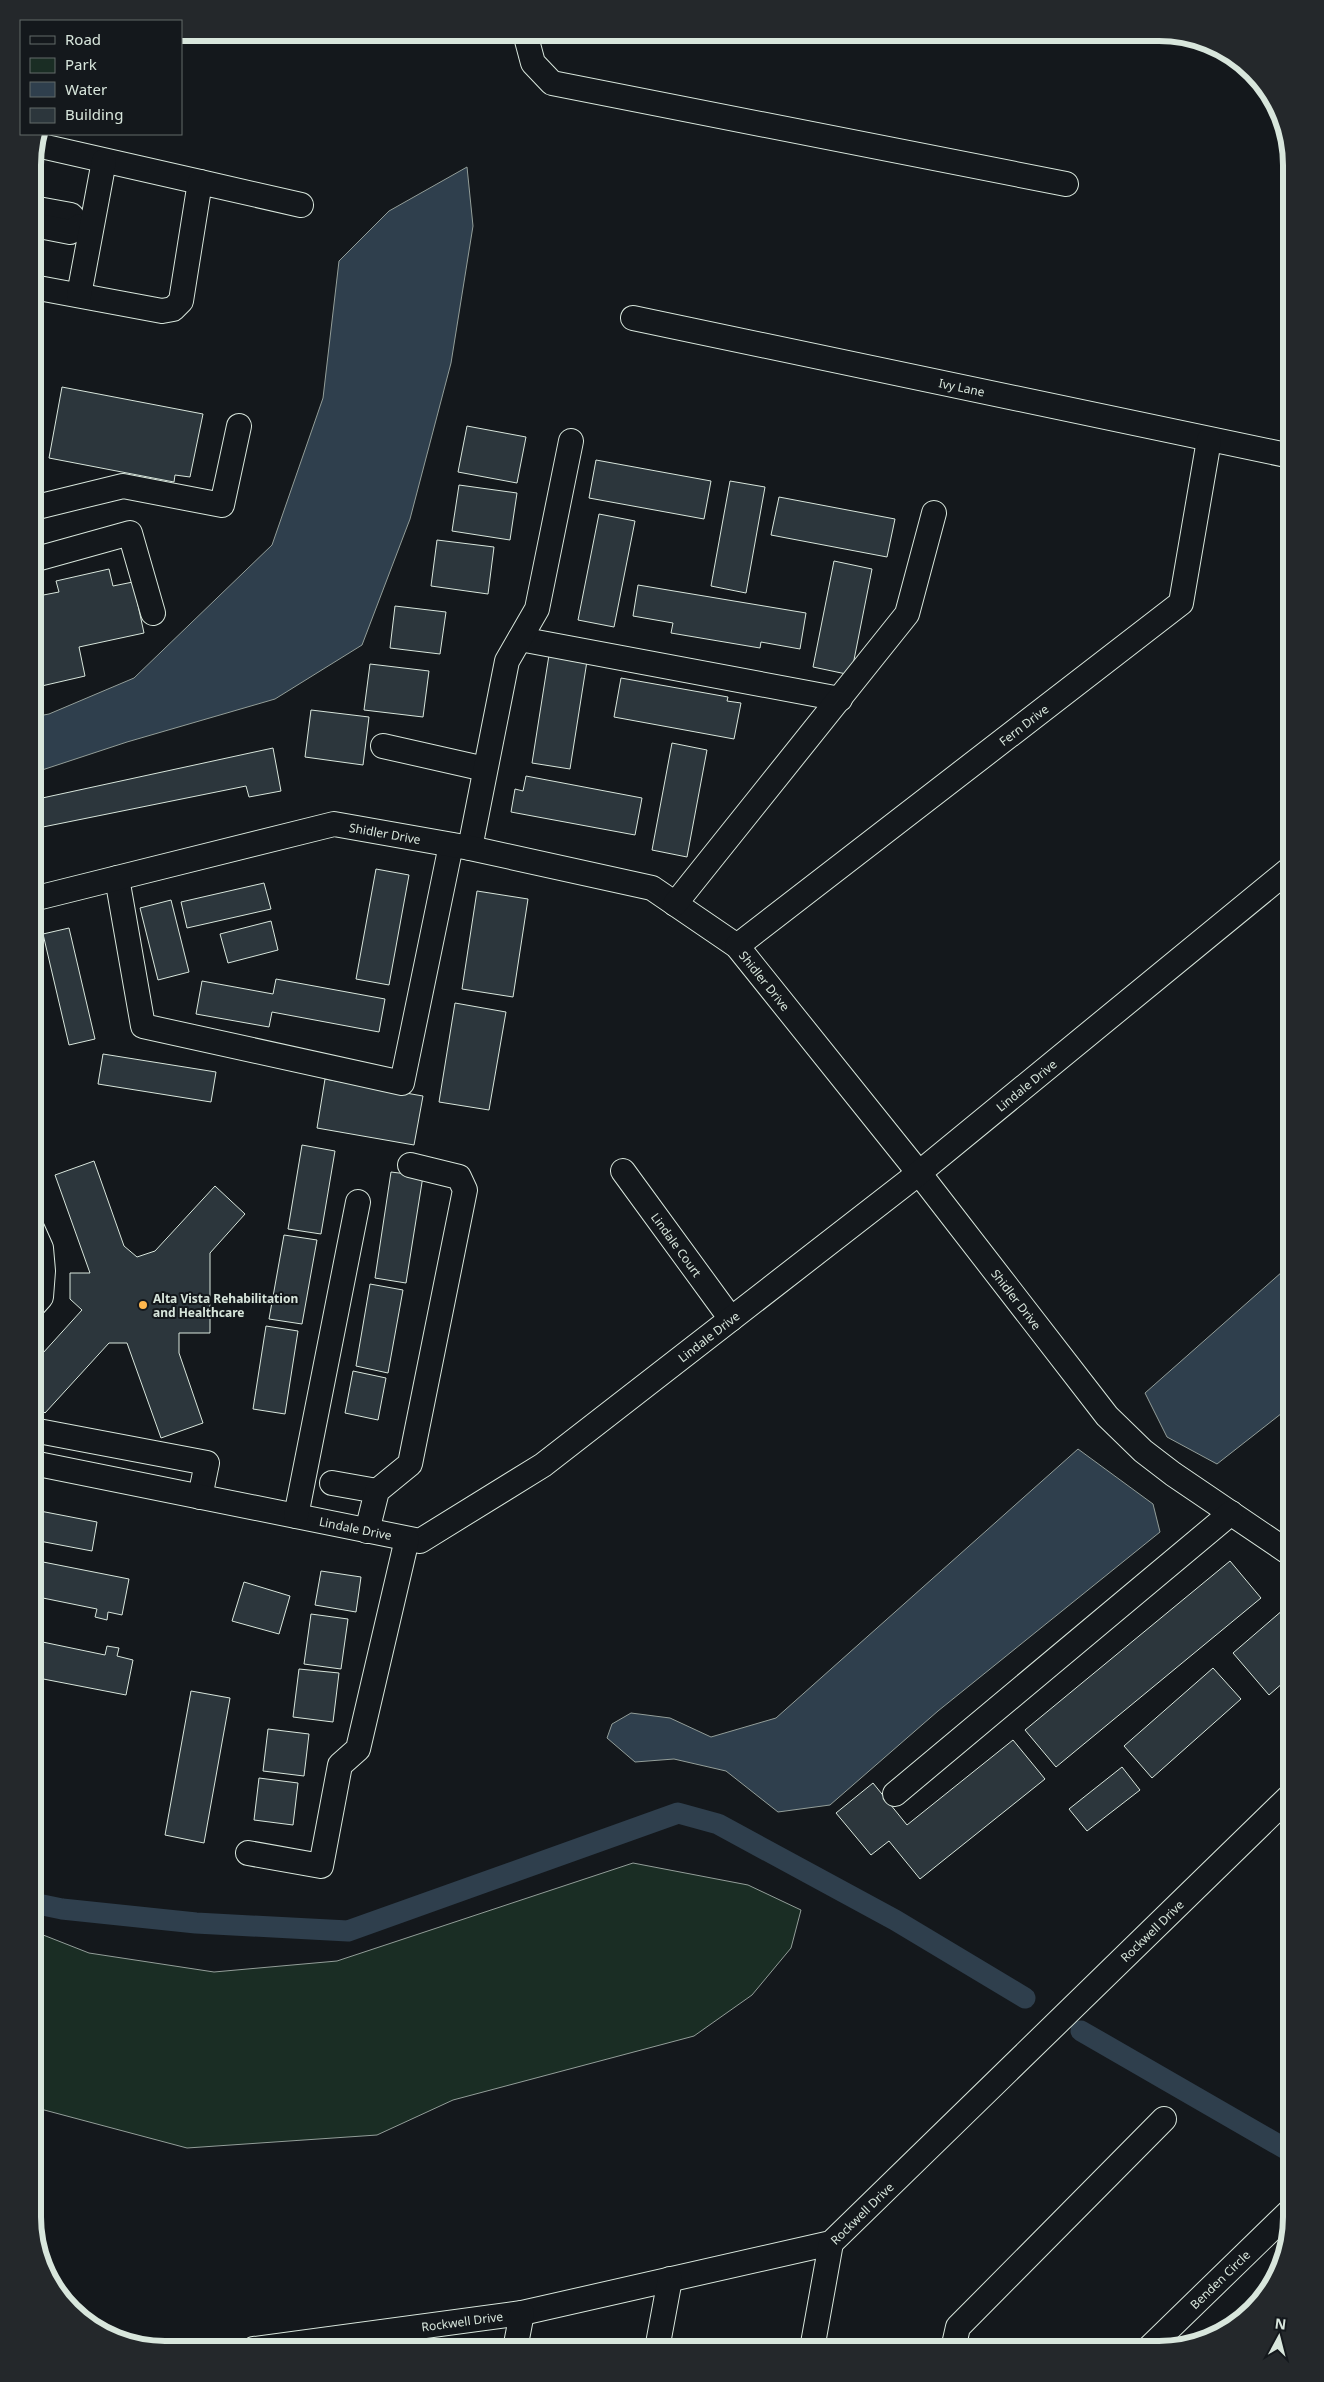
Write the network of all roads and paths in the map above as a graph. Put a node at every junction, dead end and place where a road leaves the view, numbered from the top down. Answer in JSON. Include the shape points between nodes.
{"nodes":[{"id":1,"x":527,"y":41,"type":"edge"},
{"id":2,"x":42,"y":148,"type":"edge"},
{"id":3,"x":104,"y":161,"type":"junction"},
{"id":4,"x":200,"y":182,"type":"junction"},
{"id":5,"x":1066,"y":184,"type":"dead end"},
{"id":6,"x":301,"y":205,"type":"dead end"},
{"id":7,"x":42,"y":211,"type":"edge"},
{"id":8,"x":42,"y":227,"type":"edge"},
{"id":9,"x":86,"y":227,"type":"junction"},
{"id":10,"x":42,"y":288,"type":"edge"},
{"id":11,"x":79,"y":295,"type":"junction"},
{"id":12,"x":633,"y":318,"type":"dead end"},
{"id":13,"x":239,"y":426,"type":"dead end"},
{"id":14,"x":1209,"y":440,"type":"junction"},
{"id":15,"x":571,"y":441,"type":"dead end"},
{"id":16,"x":1283,"y":454,"type":"edge"},
{"id":17,"x":42,"y":506,"type":"edge"},
{"id":18,"x":934,"y":513,"type":"dead end"},
{"id":19,"x":42,"y":558,"type":"edge"},
{"id":20,"x":153,"y":613,"type":"dead end"},
{"id":21,"x":520,"y":639,"type":"junction"},
{"id":22,"x":840,"y":699,"type":"junction"},
{"id":23,"x":383,"y":746,"type":"dead end"},
{"id":24,"x":486,"y":769,"type":"junction"},
{"id":25,"x":461,"y":847,"type":"junction"},
{"id":26,"x":1283,"y":875,"type":"edge"},
{"id":27,"x":117,"y":878,"type":"junction"},
{"id":28,"x":42,"y":897,"type":"edge"},
{"id":29,"x":675,"y":904,"type":"junction"},
{"id":30,"x":737,"y":946,"type":"junction"},
{"id":31,"x":410,"y":1165,"type":"dead end"},
{"id":32,"x":622,"y":1170,"type":"dead end"},
{"id":33,"x":919,"y":1173,"type":"junction"},
{"id":34,"x":358,"y":1202,"type":"dead end"},
{"id":35,"x":41,"y":1254,"type":"edge"},
{"id":36,"x":41,"y":1291,"type":"edge"},
{"id":37,"x":731,"y":1319,"type":"junction"},
{"id":38,"x":41,"y":1432,"type":"edge"},
{"id":39,"x":41,"y":1465,"type":"edge"},
{"id":40,"x":332,"y":1483,"type":"dead end"},
{"id":41,"x":377,"y":1492,"type":"junction"},
{"id":42,"x":200,"y":1497,"type":"junction"},
{"id":43,"x":1231,"y":1513,"type":"junction"},
{"id":44,"x":296,"y":1516,"type":"junction"},
{"id":45,"x":367,"y":1531,"type":"junction"},
{"id":46,"x":407,"y":1539,"type":"junction"},
{"id":47,"x":1283,"y":1548,"type":"edge"},
{"id":48,"x":895,"y":1794,"type":"dead end"},
{"id":49,"x":1283,"y":1804,"type":"edge"},
{"id":50,"x":248,"y":1853,"type":"dead end"},
{"id":51,"x":1164,"y":2119,"type":"dead end"},
{"id":52,"x":1283,"y":2219,"type":"edge"},
{"id":53,"x":831,"y":2243,"type":"junction"},
{"id":54,"x":670,"y":2279,"type":"junction"},
{"id":55,"x":522,"y":2313,"type":"junction"},
{"id":56,"x":365,"y":2340,"type":"edge"},
{"id":57,"x":516,"y":2340,"type":"edge"},
{"id":58,"x":659,"y":2341,"type":"edge"},
{"id":59,"x":813,"y":2341,"type":"edge"},
{"id":60,"x":956,"y":2341,"type":"edge"},
{"id":61,"x":1157,"y":2341,"type":"edge"}],
"edges":[{"from":1,"to":5,"type":"street","via":[[533,63],[552,83]]},
{"from":2,"to":3,"type":"street"},
{"from":3,"to":4,"type":"street"},
{"from":3,"to":9,"type":"street"},
{"from":4,"to":6,"type":"street"},
{"from":4,"to":11,"type":"street","via":[[181,301],[174,309],[162,311]]},
{"from":7,"to":9,"type":"street","via":[[71,215]]},
{"from":8,"to":9,"type":"street","via":[[70,232]]},
{"from":9,"to":11,"type":"street"},
{"from":10,"to":11,"type":"street"},
{"from":12,"to":14,"type":"street","name":"Ivy Lane"},
{"from":13,"to":17,"type":"street","via":[[222,505],[123,486]]},
{"from":14,"to":16,"type":"street","name":"Ivy Lane"},
{"from":14,"to":30,"type":"street","name":"Fern Drive","via":[[1181,603]]},
{"from":15,"to":21,"type":"street","via":[[538,609]]},
{"from":18,"to":22,"type":"street","via":[[908,614]]},
{"from":19,"to":20,"type":"street","via":[[130,533]]},
{"from":21,"to":22,"type":"street"},
{"from":21,"to":24,"type":"street","via":[[507,661]]},
{"from":22,"to":29,"type":"street"},
{"from":23,"to":24,"type":"street"},
{"from":24,"to":25,"type":"street"},
{"from":25,"to":27,"type":"street","name":"Shidler Drive","via":[[334,824]]},
{"from":25,"to":27,"type":"street","via":[[402,1083],[143,1026]]},
{"from":25,"to":29,"type":"street","name":"Shidler Drive","via":[[652,888]]},
{"from":26,"to":33,"type":"street","name":"Lindale Drive"},
{"from":27,"to":28,"type":"street","name":"Shidler Drive"},
{"from":29,"to":30,"type":"street","name":"Shidler Drive"},
{"from":30,"to":33,"type":"street","name":"Shidler Drive"},
{"from":31,"to":41,"type":"street","via":[[459,1176],[464,1190],[410,1464]]},
{"from":32,"to":37,"type":"street","name":"Lindale Court"},
{"from":33,"to":37,"type":"street","name":"Lindale Drive"},
{"from":33,"to":43,"type":"street","name":"Shidler Drive","via":[[1107,1416],[1151,1457]]},
{"from":34,"to":44,"type":"street"},
{"from":35,"to":36,"type":"street"},
{"from":37,"to":46,"type":"street","name":"Lindale Drive","via":[[543,1465],[420,1541]]},
{"from":38,"to":42,"type":"street","via":[[207,1463]]},
{"from":39,"to":42,"type":"street","name":"Lindale Drive"},
{"from":40,"to":41,"type":"street"},
{"from":41,"to":45,"type":"street"},
{"from":42,"to":44,"type":"street","name":"Lindale Drive"},
{"from":43,"to":47,"type":"street","name":"Shidler Drive"},
{"from":43,"to":48,"type":"street"},
{"from":44,"to":45,"type":"street","name":"Lindale Drive"},
{"from":45,"to":46,"type":"street","name":"Lindale Drive"},
{"from":46,"to":50,"type":"street","via":[[358,1749],[340,1765],[321,1866]]},
{"from":49,"to":53,"type":"street","name":"Rockwell Drive"},
{"from":51,"to":60,"type":"street","via":[[958,2327]]},
{"from":52,"to":61,"type":"street","name":"Benden Circle"},
{"from":53,"to":54,"type":"street","name":"Rockwell Drive"},
{"from":53,"to":59,"type":"street"},
{"from":54,"to":55,"type":"street","name":"Rockwell Drive"},
{"from":54,"to":58,"type":"street"},
{"from":55,"to":56,"type":"street","name":"Rockwell Drive"},
{"from":55,"to":57,"type":"street"}]}
